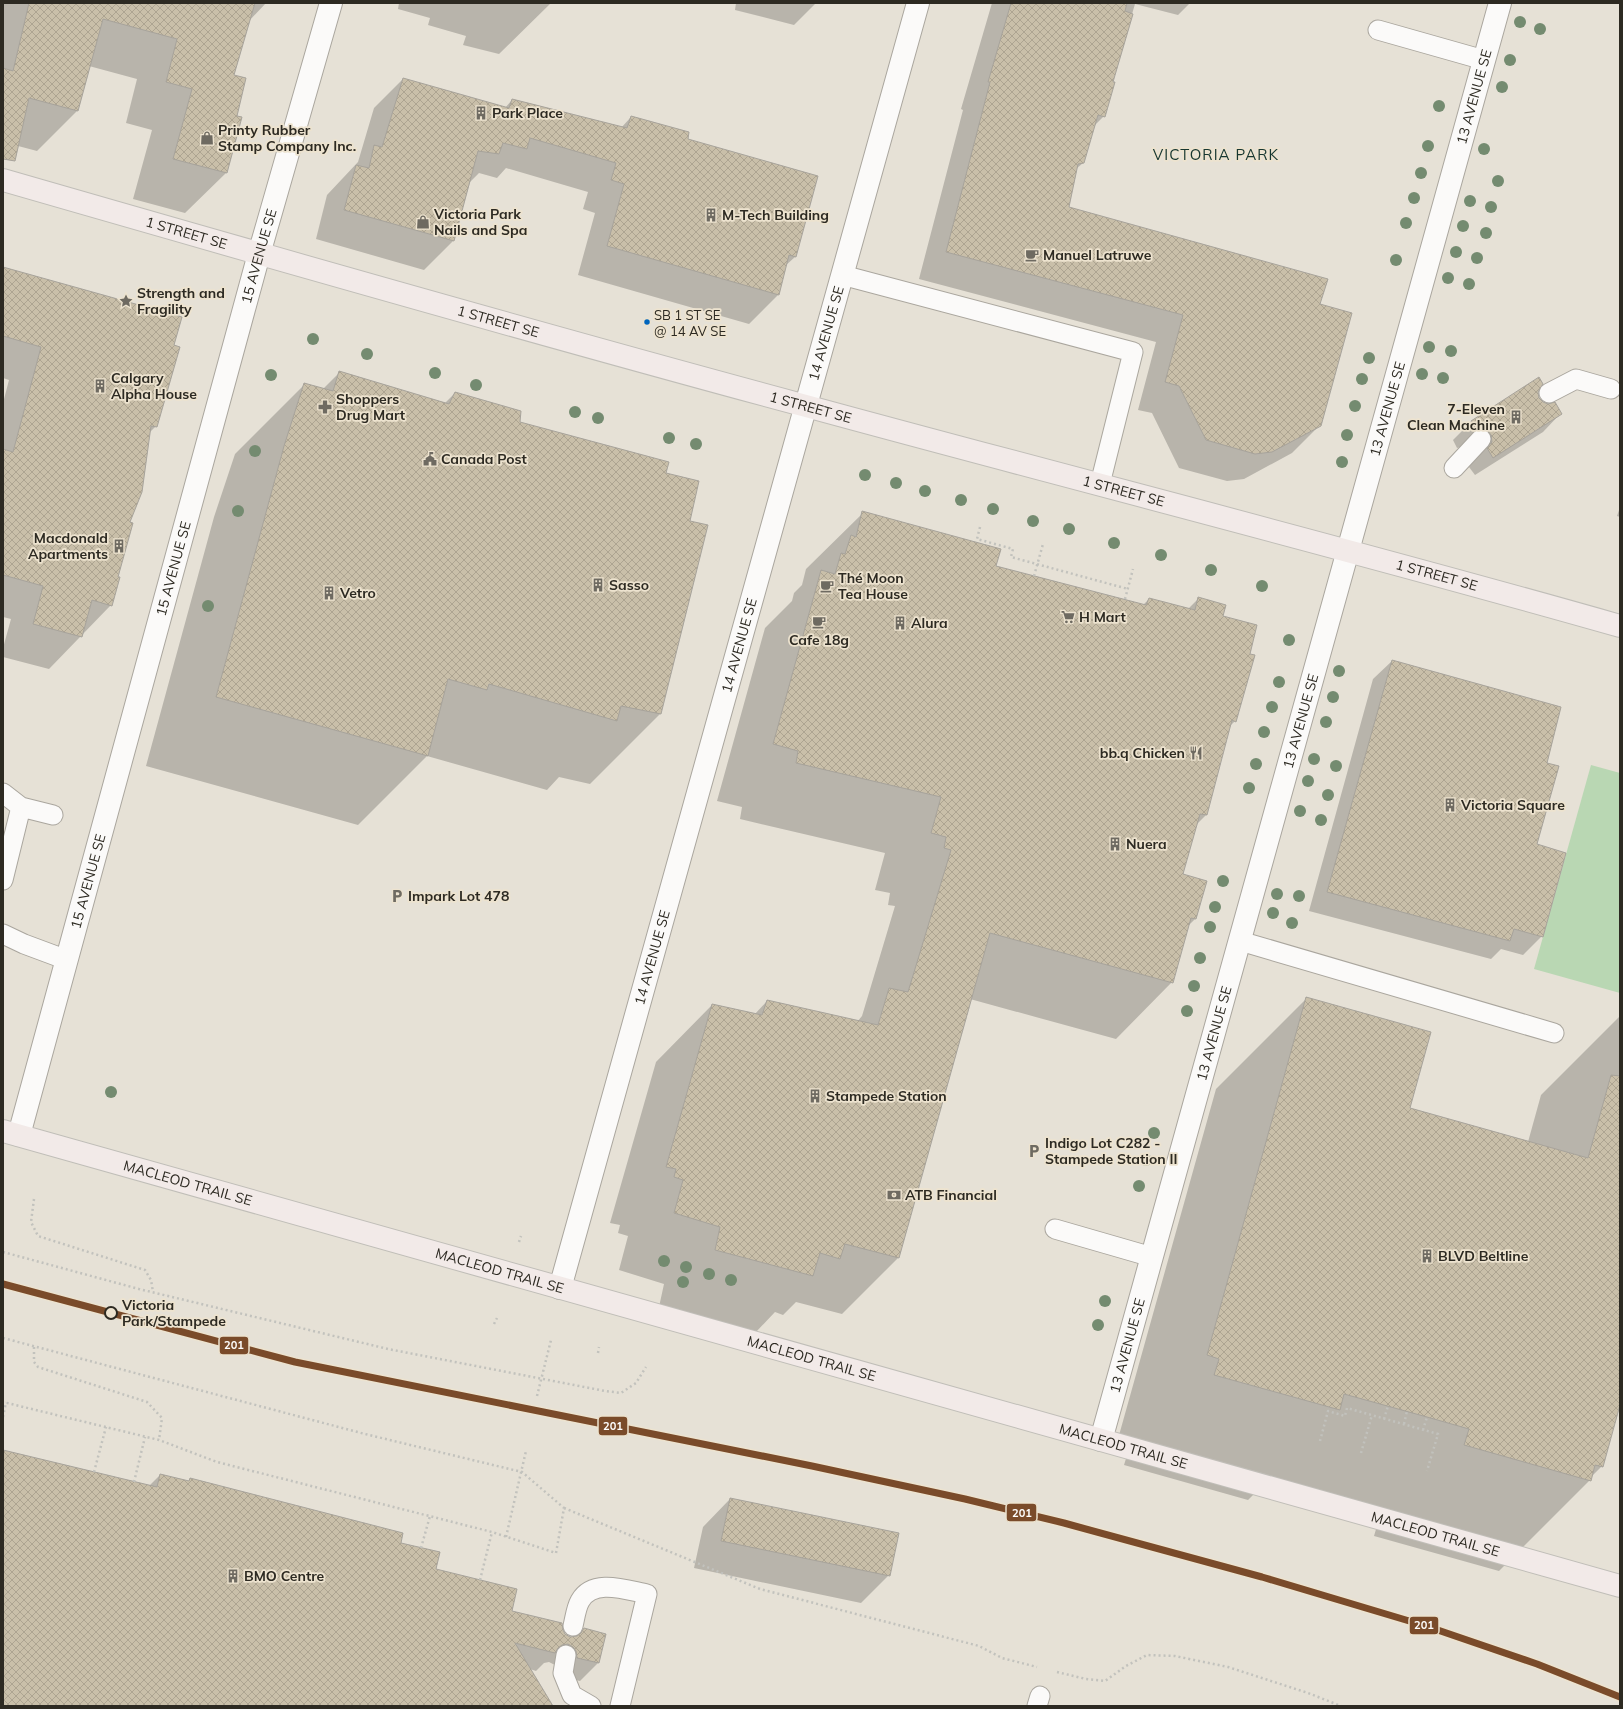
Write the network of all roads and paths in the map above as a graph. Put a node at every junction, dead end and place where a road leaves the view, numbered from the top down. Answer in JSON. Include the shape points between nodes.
{"nodes":[{"id":1,"x":331,"y":3,"type":"edge"},
{"id":2,"x":918,"y":3,"type":"edge"},
{"id":3,"x":1500,"y":3,"type":"edge"},
{"id":4,"x":1378,"y":30,"type":"dead end"},
{"id":5,"x":1484,"y":60,"type":"junction"},
{"id":6,"x":3,"y":180,"type":"edge"},
{"id":7,"x":259,"y":254,"type":"junction"},
{"id":8,"x":842,"y":276,"type":"junction"},
{"id":9,"x":1611,"y":389,"type":"dead end"},
{"id":10,"x":1549,"y":393,"type":"dead end"},
{"id":11,"x":805,"y":406,"type":"junction"},
{"id":12,"x":1481,"y":438,"type":"dead end"},
{"id":13,"x":1454,"y":468,"type":"dead end"},
{"id":14,"x":1100,"y":484,"type":"junction"},
{"id":15,"x":980,"y":527,"type":"dead end"},
{"id":16,"x":1043,"y":544,"type":"dead end"},
{"id":17,"x":1348,"y":550,"type":"junction"},
{"id":18,"x":1038,"y":564,"type":"junction"},
{"id":19,"x":1133,"y":569,"type":"dead end"},
{"id":20,"x":1034,"y":576,"type":"dead end"},
{"id":21,"x":1128,"y":589,"type":"junction"},
{"id":22,"x":1125,"y":599,"type":"dead end"},
{"id":23,"x":1620,"y":626,"type":"edge"},
{"id":24,"x":3,"y":793,"type":"edge"},
{"id":25,"x":21,"y":807,"type":"junction"},
{"id":26,"x":53,"y":815,"type":"dead end"},
{"id":27,"x":3,"y":880,"type":"edge"},
{"id":28,"x":3,"y":934,"type":"edge"},
{"id":29,"x":1240,"y":941,"type":"junction"},
{"id":30,"x":67,"y":960,"type":"junction"},
{"id":31,"x":1554,"y":1032,"type":"dead end"},
{"id":32,"x":11,"y":1133,"type":"edge"},
{"id":33,"x":34,"y":1199,"type":"dead end"},
{"id":34,"x":1055,"y":1229,"type":"dead end"},
{"id":35,"x":521,"y":1236,"type":"dead end"},
{"id":36,"x":519,"y":1242,"type":"dead end"},
{"id":37,"x":3,"y":1252,"type":"edge"},
{"id":38,"x":1152,"y":1257,"type":"junction"},
{"id":39,"x":560,"y":1288,"type":"junction"},
{"id":40,"x":153,"y":1292,"type":"junction"},
{"id":41,"x":496,"y":1318,"type":"dead end"},
{"id":42,"x":494,"y":1324,"type":"dead end"},
{"id":43,"x":3,"y":1338,"type":"edge"},
{"id":44,"x":551,"y":1340,"type":"dead end"},
{"id":45,"x":34,"y":1347,"type":"junction"},
{"id":46,"x":599,"y":1348,"type":"dead end"},
{"id":47,"x":598,"y":1353,"type":"dead end"},
{"id":48,"x":646,"y":1367,"type":"dead end"},
{"id":49,"x":542,"y":1378,"type":"junction"},
{"id":50,"x":537,"y":1396,"type":"dead end"},
{"id":51,"x":5,"y":1402,"type":"edge"},
{"id":52,"x":1388,"y":1406,"type":"dead end"},
{"id":53,"x":1407,"y":1411,"type":"dead end"},
{"id":54,"x":1372,"y":1415,"type":"junction"},
{"id":55,"x":3,"y":1416,"type":"edge"},
{"id":56,"x":1427,"y":1416,"type":"dead end"},
{"id":57,"x":1384,"y":1419,"type":"junction"},
{"id":58,"x":1404,"y":1424,"type":"junction"},
{"id":59,"x":106,"y":1427,"type":"junction"},
{"id":60,"x":1423,"y":1430,"type":"junction"},
{"id":61,"x":145,"y":1437,"type":"junction"},
{"id":62,"x":159,"y":1440,"type":"junction"},
{"id":63,"x":1101,"y":1440,"type":"junction"},
{"id":64,"x":1320,"y":1441,"type":"dead end"},
{"id":65,"x":526,"y":1451,"type":"dead end"},
{"id":66,"x":1361,"y":1453,"type":"dead end"},
{"id":67,"x":1427,"y":1471,"type":"dead end"},
{"id":68,"x":94,"y":1472,"type":"dead end"},
{"id":69,"x":522,"y":1472,"type":"junction"},
{"id":70,"x":134,"y":1482,"type":"dead end"},
{"id":71,"x":564,"y":1508,"type":"junction"},
{"id":72,"x":430,"y":1516,"type":"junction"},
{"id":73,"x":492,"y":1532,"type":"junction"},
{"id":74,"x":506,"y":1537,"type":"junction"},
{"id":75,"x":422,"y":1548,"type":"dead end"},
{"id":76,"x":480,"y":1580,"type":"dead end"},
{"id":77,"x":1620,"y":1586,"type":"edge"},
{"id":78,"x":573,"y":1626,"type":"dead end"},
{"id":79,"x":988,"y":1651,"type":"junction"},
{"id":80,"x":566,"y":1655,"type":"dead end"},
{"id":81,"x":987,"y":1656,"type":"dead end"},
{"id":82,"x":1040,"y":1668,"type":"dead end"},
{"id":83,"x":1056,"y":1672,"type":"dead end"},
{"id":84,"x":591,"y":1706,"type":"edge"},
{"id":85,"x":620,"y":1706,"type":"edge"},
{"id":86,"x":1341,"y":1706,"type":"edge"}],
"edges":[{"from":1,"to":7,"type":"street","name":"15 AVENUE SE"},
{"from":2,"to":8,"type":"street","name":"14 AVENUE SE"},
{"from":3,"to":5,"type":"street","name":"13 AVENUE SE"},
{"from":4,"to":5,"type":"lane"},
{"from":5,"to":17,"type":"street","name":"13 AVENUE SE"},
{"from":6,"to":7,"type":"main road","name":"1 STREET SE"},
{"from":7,"to":11,"type":"main road","name":"1 STREET SE"},
{"from":7,"to":30,"type":"street","name":"15 AVENUE SE"},
{"from":8,"to":11,"type":"street","name":"14 AVENUE SE"},
{"from":8,"to":14,"type":"lane","via":[[1133,352]]},
{"from":9,"to":10,"type":"lane","via":[[1576,378]]},
{"from":11,"to":14,"type":"main road","name":"1 STREET SE"},
{"from":11,"to":39,"type":"street","name":"14 AVENUE SE"},
{"from":12,"to":13,"type":"lane"},
{"from":14,"to":17,"type":"main road","name":"1 STREET SE"},
{"from":15,"to":18,"type":"path","via":[[977,539],[1013,550],[1011,557]]},
{"from":16,"to":18,"type":"path"},
{"from":17,"to":23,"type":"main road","name":"1 STREET SE"},
{"from":17,"to":29,"type":"street","name":"13 AVENUE SE"},
{"from":18,"to":20,"type":"path"},
{"from":18,"to":21,"type":"path"},
{"from":19,"to":21,"type":"path"},
{"from":21,"to":22,"type":"path"},
{"from":24,"to":25,"type":"lane"},
{"from":25,"to":26,"type":"lane"},
{"from":25,"to":27,"type":"lane"},
{"from":28,"to":30,"type":"lane"},
{"from":29,"to":31,"type":"lane"},
{"from":29,"to":38,"type":"street","name":"13 AVENUE SE"},
{"from":30,"to":32,"type":"street","name":"15 AVENUE SE"},
{"from":32,"to":39,"type":"main road","name":"MACLEOD TRAIL SE"},
{"from":33,"to":40,"type":"path","via":[[31,1222],[38,1236],[145,1270],[151,1280]]},
{"from":34,"to":38,"type":"lane"},
{"from":35,"to":36,"type":"path"},
{"from":37,"to":40,"type":"path"},
{"from":38,"to":63,"type":"street","name":"13 AVENUE SE"},
{"from":39,"to":63,"type":"main road","name":"MACLEOD TRAIL SE"},
{"from":40,"to":49,"type":"path","via":[[388,1349]]},
{"from":41,"to":42,"type":"path"},
{"from":43,"to":45,"type":"path"},
{"from":44,"to":49,"type":"path"},
{"from":45,"to":62,"type":"path","via":[[34,1362],[38,1367],[147,1402],[162,1418]]},
{"from":45,"to":69,"type":"path","via":[[365,1434]]},
{"from":46,"to":47,"type":"path"},
{"from":48,"to":49,"type":"path","via":[[636,1383],[621,1393]]},
{"from":49,"to":50,"type":"path"},
{"from":51,"to":55,"type":"path"},
{"from":51,"to":59,"type":"path"},
{"from":52,"to":57,"type":"path"},
{"from":53,"to":58,"type":"path"},
{"from":54,"to":57,"type":"path"},
{"from":54,"to":64,"type":"path","via":[[1348,1408],[1345,1416],[1328,1411]]},
{"from":54,"to":66,"type":"path"},
{"from":56,"to":60,"type":"path"},
{"from":57,"to":58,"type":"path"},
{"from":58,"to":60,"type":"path"},
{"from":59,"to":61,"type":"path"},
{"from":59,"to":68,"type":"path"},
{"from":60,"to":67,"type":"path","via":[[1438,1434]]},
{"from":61,"to":62,"type":"path"},
{"from":61,"to":70,"type":"path"},
{"from":62,"to":72,"type":"path","via":[[216,1462]]},
{"from":63,"to":77,"type":"main road","name":"MACLEOD TRAIL SE"},
{"from":65,"to":69,"type":"path"},
{"from":69,"to":71,"type":"path"},
{"from":69,"to":74,"type":"path"},
{"from":71,"to":74,"type":"path","via":[[556,1553]]},
{"from":71,"to":79,"type":"path","via":[[760,1589],[979,1646]]},
{"from":72,"to":73,"type":"path"},
{"from":72,"to":75,"type":"path"},
{"from":73,"to":74,"type":"path"},
{"from":73,"to":76,"type":"path"},
{"from":78,"to":85,"type":"lane","via":[[580,1601],[592,1590],[612,1586],[647,1594]]},
{"from":79,"to":81,"type":"path"},
{"from":79,"to":82,"type":"path","via":[[1002,1658]]},
{"from":80,"to":84,"type":"lane","via":[[563,1673],[572,1695]]},
{"from":83,"to":86,"type":"path","via":[[1086,1681],[1105,1681],[1147,1655],[1175,1656],[1228,1667]]}]}
